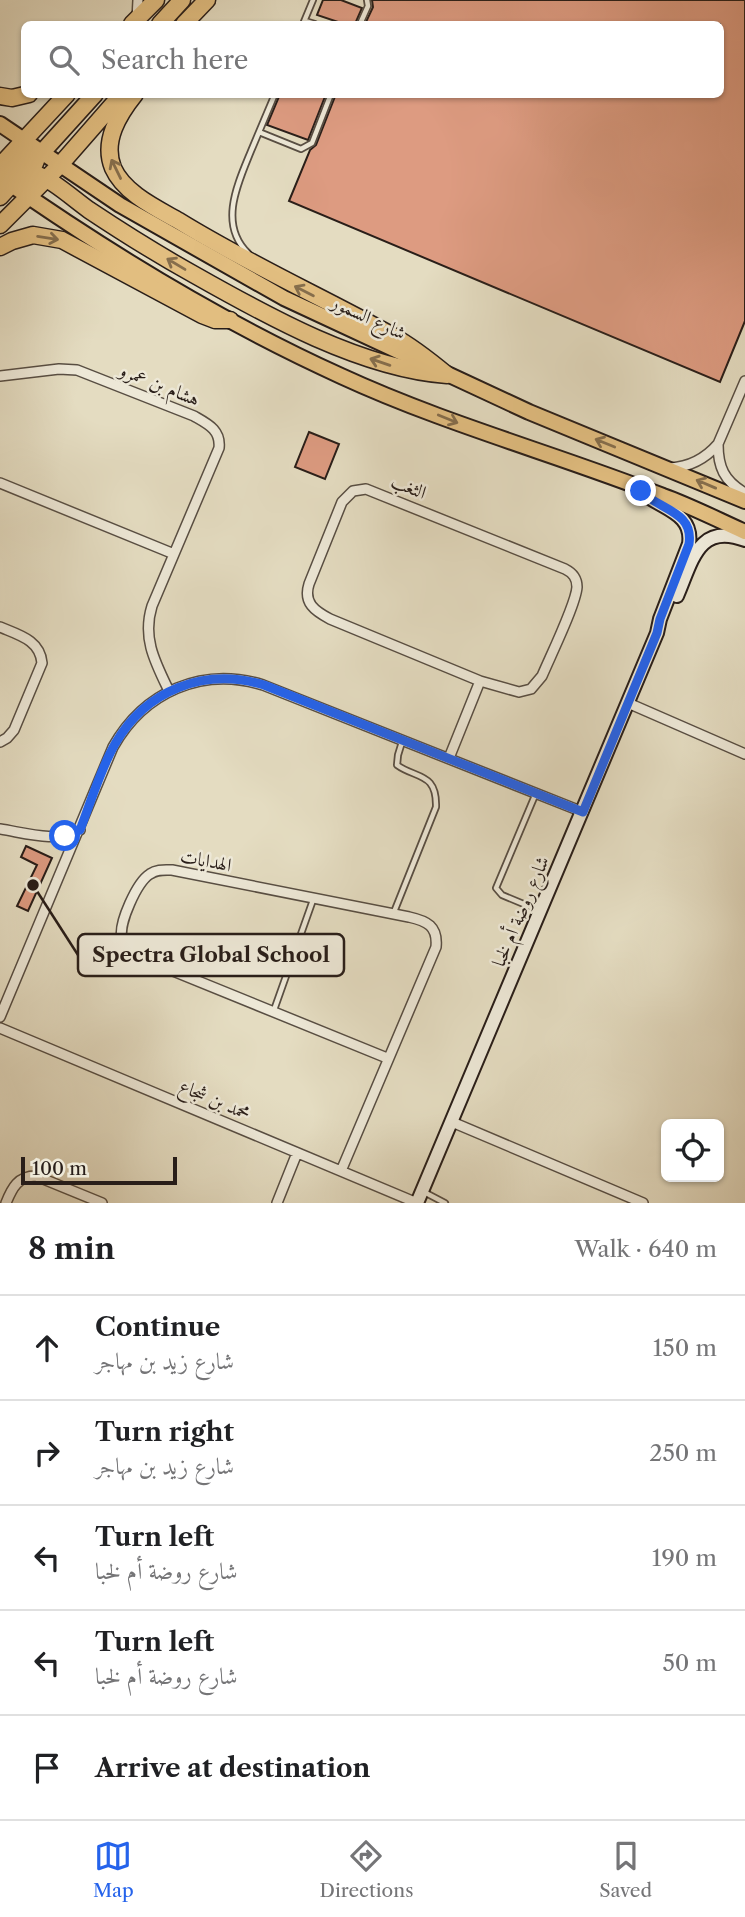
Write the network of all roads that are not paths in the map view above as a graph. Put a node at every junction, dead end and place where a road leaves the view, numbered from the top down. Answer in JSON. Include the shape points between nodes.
{"nodes":[{"id":1,"x":138,"y":0,"type":"edge"},
{"id":2,"x":156,"y":0,"type":"edge"},
{"id":3,"x":182,"y":0,"type":"edge"},
{"id":4,"x":207,"y":0,"type":"edge"},
{"id":5,"x":313,"y":0,"type":"edge"},
{"id":6,"x":367,"y":0,"type":"edge"},
{"id":7,"x":134,"y":21,"type":"edge"},
{"id":8,"x":135,"y":21,"type":"edge"},
{"id":9,"x":163,"y":21,"type":"edge"},
{"id":10,"x":187,"y":21,"type":"edge"},
{"id":11,"x":305,"y":21,"type":"edge"},
{"id":12,"x":361,"y":21,"type":"edge"},
{"id":13,"x":21,"y":95,"type":"edge"},
{"id":14,"x":0,"y":96,"type":"edge"},
{"id":15,"x":63,"y":98,"type":"edge"},
{"id":16,"x":91,"y":98,"type":"edge"},
{"id":17,"x":118,"y":98,"type":"edge"},
{"id":18,"x":132,"y":98,"type":"edge"},
{"id":19,"x":273,"y":98,"type":"edge"},
{"id":20,"x":329,"y":98,"type":"edge"},
{"id":21,"x":0,"y":124,"type":"edge"},
{"id":22,"x":259,"y":132,"type":"junction"},
{"id":23,"x":23,"y":141,"type":"junction"},
{"id":24,"x":41,"y":153,"type":"junction"},
{"id":25,"x":2,"y":162,"type":"edge"},
{"id":26,"x":59,"y":166,"type":"junction"},
{"id":27,"x":27,"y":169,"type":"junction"},
{"id":28,"x":46,"y":180,"type":"junction"},
{"id":29,"x":6,"y":181,"type":"edge"},
{"id":30,"x":0,"y":197,"type":"edge"},
{"id":31,"x":29,"y":197,"type":"junction"},
{"id":32,"x":0,"y":225,"type":"edge"},
{"id":33,"x":0,"y":247,"type":"edge"},
{"id":34,"x":272,"y":275,"type":"junction"},
{"id":35,"x":230,"y":320,"type":"junction"},
{"id":36,"x":447,"y":375,"type":"junction"},
{"id":37,"x":0,"y":376,"type":"edge"},
{"id":38,"x":745,"y":381,"type":"edge"},
{"id":39,"x":718,"y":444,"type":"junction"},
{"id":40,"x":668,"y":468,"type":"junction"},
{"id":41,"x":0,"y":483,"type":"edge"},
{"id":42,"x":638,"y":486,"type":"junction"},
{"id":43,"x":745,"y":493,"type":"edge"},
{"id":44,"x":745,"y":500,"type":"edge"},
{"id":45,"x":745,"y":532,"type":"edge"},
{"id":46,"x":745,"y":540,"type":"edge"},
{"id":47,"x":174,"y":554,"type":"junction"},
{"id":48,"x":0,"y":627,"type":"edge"},
{"id":49,"x":657,"y":633,"type":"junction"},
{"id":50,"x":480,"y":681,"type":"junction"},
{"id":51,"x":169,"y":691,"type":"junction"},
{"id":52,"x":628,"y":704,"type":"junction"},
{"id":53,"x":402,"y":741,"type":"junction"},
{"id":54,"x":0,"y":742,"type":"edge"},
{"id":55,"x":745,"y":754,"type":"edge"},
{"id":56,"x":449,"y":758,"type":"junction"},
{"id":57,"x":537,"y":792,"type":"junction"},
{"id":58,"x":583,"y":812,"type":"junction"},
{"id":59,"x":0,"y":829,"type":"edge"},
{"id":60,"x":80,"y":830,"type":"junction"},
{"id":61,"x":313,"y":899,"type":"junction"},
{"id":62,"x":541,"y":911,"type":"junction"},
{"id":63,"x":393,"y":915,"type":"junction"},
{"id":64,"x":273,"y":1011,"type":"junction"},
{"id":65,"x":0,"y":1017,"type":"edge"},
{"id":66,"x":0,"y":1028,"type":"edge"},
{"id":67,"x":387,"y":1058,"type":"junction"},
{"id":68,"x":452,"y":1122,"type":"junction"},
{"id":69,"x":297,"y":1153,"type":"junction"},
{"id":70,"x":341,"y":1171,"type":"junction"},
{"id":71,"x":420,"y":1197,"type":"edge"},
{"id":72,"x":6,"y":1203,"type":"edge"},
{"id":73,"x":102,"y":1203,"type":"edge"},
{"id":74,"x":276,"y":1203,"type":"edge"},
{"id":75,"x":445,"y":1203,"type":"edge"},
{"id":76,"x":643,"y":1203,"type":"edge"}],
"edges":[{"from":1,"to":7,"type":"street"},
{"from":2,"to":8,"type":"highway"},
{"from":3,"to":9,"type":"highway"},
{"from":4,"to":10,"type":"highway"},
{"from":5,"to":11,"type":"lane"},
{"from":6,"to":12,"type":"lane"},
{"from":13,"to":14,"type":"highway"},
{"from":15,"to":23,"type":"highway"},
{"from":16,"to":24,"type":"highway"},
{"from":17,"to":26,"type":"highway"},
{"from":34,"to":18,"type":"highway","one_way":true,"via":[[140,198],[118,175],[111,158],[113,130]]},
{"from":19,"to":22,"type":"lane"},
{"from":20,"to":22,"type":"lane","via":[[307,148]]},
{"from":21,"to":23,"type":"main road","name":"شارع السمور"},
{"from":22,"to":34,"type":"lane","via":[[234,194],[233,228],[242,247]]},
{"from":23,"to":24,"type":"main road","name":"شارع السمور"},
{"from":23,"to":25,"type":"highway"},
{"from":23,"to":27,"type":"highway"},
{"from":24,"to":26,"type":"main road","name":"شارع السمور"},
{"from":24,"to":27,"type":"highway"},
{"from":25,"to":27,"type":"highway"},
{"from":26,"to":27,"type":"highway"},
{"from":26,"to":28,"type":"highway"},
{"from":26,"to":36,"type":"main road","name":"شارع السمور","via":[[262,287]]},
{"from":27,"to":28,"type":"highway"},
{"from":27,"to":29,"type":"highway"},
{"from":27,"to":31,"type":"highway"},
{"from":28,"to":31,"type":"highway"},
{"from":36,"to":28,"type":"highway","one_way":true,"via":[[384,364],[296,329],[192,274]]},
{"from":29,"to":30,"type":"highway"},
{"from":29,"to":31,"type":"main road"},
{"from":31,"to":32,"type":"highway"},
{"from":31,"to":35,"type":"main road"},
{"from":33,"to":35,"type":"highway","one_way":true,"via":[[33,235],[62,240],[202,315]]},
{"from":36,"to":34,"type":"highway","one_way":true,"via":[[391,335]]},
{"from":35,"to":42,"type":"main road","one_way":true,"via":[[353,381],[471,429]]},
{"from":40,"to":36,"type":"main road","name":"شارع السمور","one_way":true},
{"from":37,"to":47,"type":"street","name":"هشام بن عمرو","via":[[77,370],[194,416],[213,428],[219,448]]},
{"from":38,"to":39,"type":"street"},
{"from":39,"to":40,"type":"street","via":[[692,464]]},
{"from":39,"to":43,"type":"street","via":[[720,467],[731,484]]},
{"from":44,"to":40,"type":"main road","name":"شارع السمور","one_way":true},
{"from":41,"to":47,"type":"street"},
{"from":42,"to":45,"type":"main road"},
{"from":42,"to":49,"type":"street","name":"شارع روضة أم لخبا","via":[[650,499],[680,515],[689,531],[689,544]]},
{"from":46,"to":49,"type":"street","name":"شارع روضة أم لخبا","via":[[725,534],[704,542]]},
{"from":47,"to":51,"type":"street","name":"هشام بن عمرو","via":[[147,626],[148,644]]},
{"from":48,"to":54,"type":"street","via":[[34,644],[42,663],[14,730]]},
{"from":49,"to":52,"type":"street","name":"شارع روضة أم لخبا"},
{"from":50,"to":50,"type":"street","name":"الثغب","via":[[519,692],[536,685],[574,598],[575,577],[373,490],[353,491],[342,502],[309,584],[310,604],[330,619]]},
{"from":50,"to":56,"type":"street"},
{"from":51,"to":53,"type":"street","via":[[216,678],[252,682]]},
{"from":51,"to":60,"type":"street","via":[[139,712],[123,731]]},
{"from":52,"to":55,"type":"street"},
{"from":52,"to":58,"type":"street","name":"شارع روضة أم لخبا"},
{"from":53,"to":56,"type":"street"},
{"from":53,"to":63,"type":"lane","via":[[397,765],[426,779],[435,792],[436,807]]},
{"from":56,"to":57,"type":"street"},
{"from":57,"to":58,"type":"street"},
{"from":57,"to":62,"type":"lane","via":[[496,888],[502,895]]},
{"from":58,"to":62,"type":"street","name":"شارع روضة أم لخبا"},
{"from":59,"to":60,"type":"street","via":[[58,837]]},
{"from":60,"to":65,"type":"street"},
{"from":61,"to":63,"type":"street","name":"الهدايات"},
{"from":61,"to":64,"type":"lane"},
{"from":61,"to":64,"type":"street","name":"الهدايات","via":[[163,870],[144,878],[123,922],[124,943],[137,956]]},
{"from":62,"to":68,"type":"street","name":"شارع روضة أم لخبا"},
{"from":63,"to":67,"type":"street","name":"الهدايات","via":[[427,922],[437,940]]},
{"from":64,"to":67,"type":"street","name":"الهدايات"},
{"from":66,"to":69,"type":"street","name":"محمد بن شجاع"},
{"from":67,"to":70,"type":"street","name":"الهدايات"},
{"from":68,"to":71,"type":"street","name":"شارع روضة أم لخبا"},
{"from":68,"to":76,"type":"street"},
{"from":69,"to":70,"type":"street","name":"محمد بن شجاع"},
{"from":69,"to":74,"type":"street"},
{"from":70,"to":71,"type":"street","name":"محمد بن شجاع"},
{"from":71,"to":75,"type":"lane"},
{"from":72,"to":73,"type":"street","via":[[14,1185],[27,1176]]}]}
